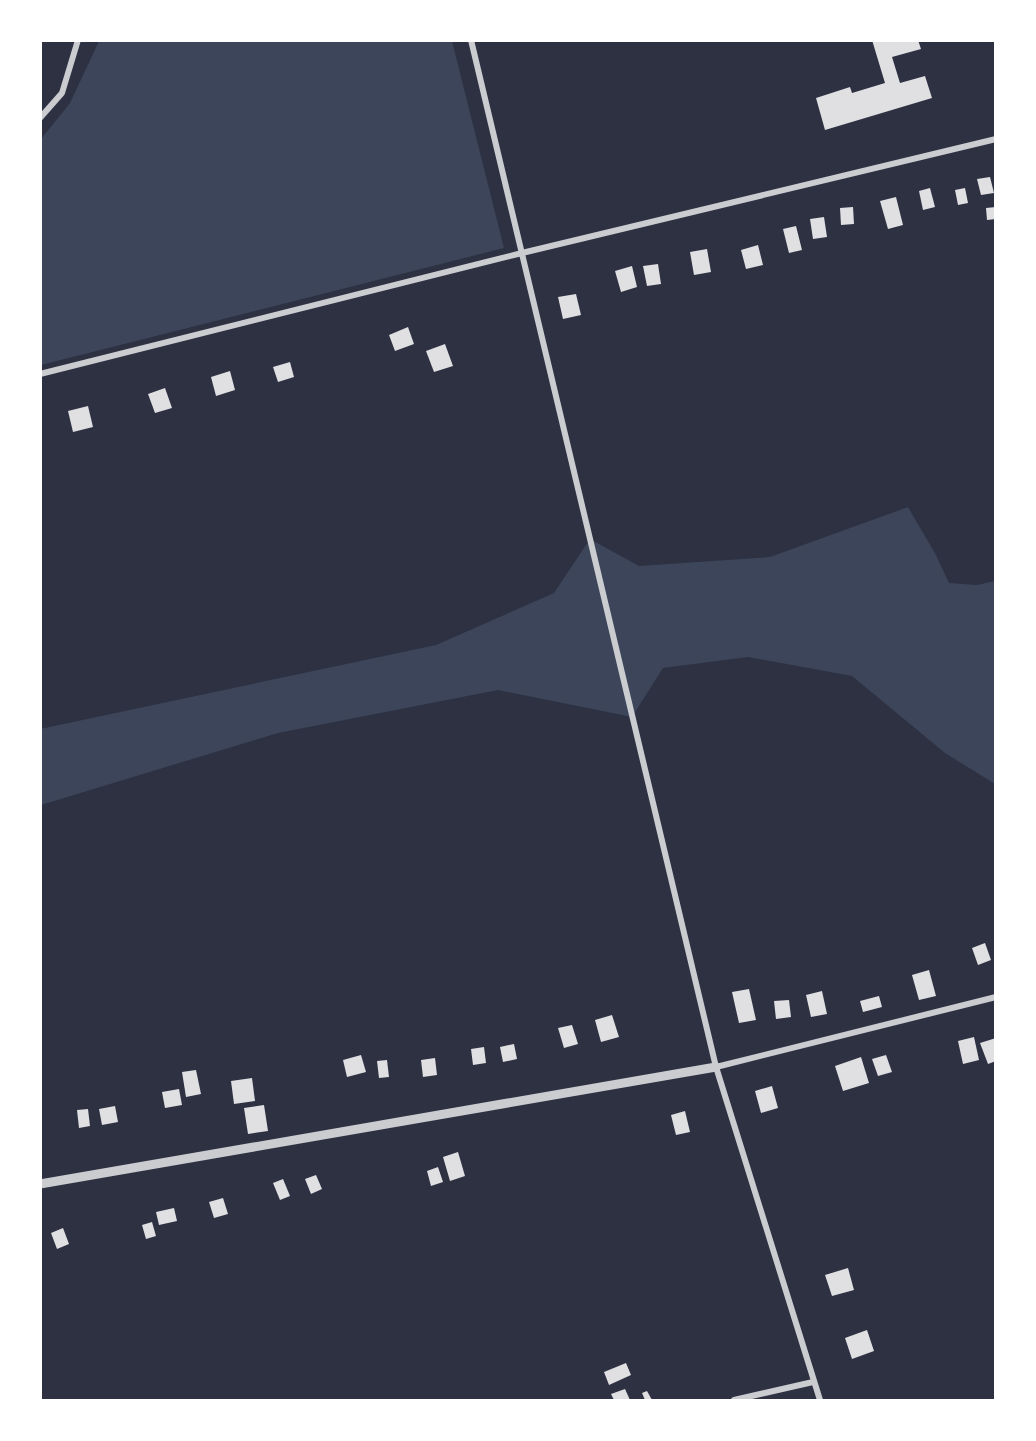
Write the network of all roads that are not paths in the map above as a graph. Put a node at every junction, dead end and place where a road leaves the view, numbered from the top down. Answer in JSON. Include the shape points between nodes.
{"nodes":[{"id":1,"x":78,"y":40,"type":"edge"},
{"id":2,"x":471,"y":40,"type":"edge"},
{"id":3,"x":40,"y":118,"type":"edge"},
{"id":4,"x":996,"y":139,"type":"edge"},
{"id":5,"x":522,"y":253,"type":"junction"},
{"id":6,"x":40,"y":374,"type":"edge"},
{"id":7,"x":996,"y":997,"type":"edge"},
{"id":8,"x":716,"y":1067,"type":"junction"},
{"id":9,"x":40,"y":1184,"type":"edge"},
{"id":10,"x":813,"y":1382,"type":"junction"},
{"id":11,"x":734,"y":1401,"type":"edge"},
{"id":12,"x":820,"y":1401,"type":"edge"}],
"edges":[{"from":1,"to":3,"type":"street","via":[[62,93]]},
{"from":2,"to":5,"type":"street"},
{"from":4,"to":5,"type":"street"},
{"from":5,"to":6,"type":"street"},
{"from":5,"to":8,"type":"street"},
{"from":7,"to":8,"type":"street"},
{"from":8,"to":9,"type":"street"},
{"from":8,"to":10,"type":"street"},
{"from":10,"to":11,"type":"street"},
{"from":10,"to":12,"type":"street"}]}
